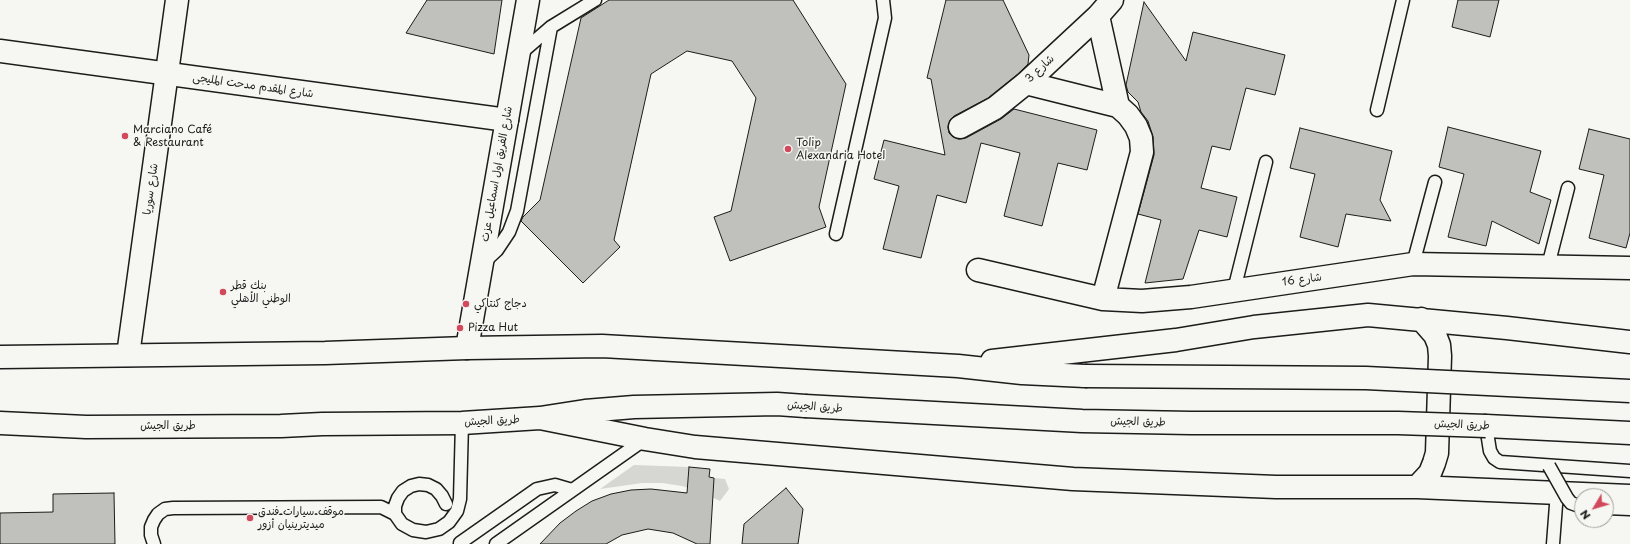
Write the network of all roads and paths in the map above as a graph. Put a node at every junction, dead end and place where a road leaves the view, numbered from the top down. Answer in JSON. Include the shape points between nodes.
{"nodes":[{"id":1,"x":177,"y":0,"type":"edge"},
{"id":2,"x":528,"y":0,"type":"edge"},
{"id":3,"x":595,"y":0,"type":"edge"},
{"id":4,"x":883,"y":0,"type":"edge"},
{"id":5,"x":1403,"y":0,"type":"edge"},
{"id":6,"x":1105,"y":8,"type":"edge"},
{"id":7,"x":551,"y":28,"type":"junction"},
{"id":8,"x":0,"y":51,"type":"edge"},
{"id":9,"x":517,"y":57,"type":"junction"},
{"id":10,"x":167,"y":74,"type":"junction"},
{"id":11,"x":1026,"y":83,"type":"junction"},
{"id":12,"x":1118,"y":106,"type":"junction"},
{"id":13,"x":1377,"y":110,"type":"dead end"},
{"id":14,"x":507,"y":120,"type":"junction"},
{"id":15,"x":960,"y":127,"type":"dead end"},
{"id":16,"x":1266,"y":162,"type":"dead end"},
{"id":17,"x":1435,"y":182,"type":"dead end"},
{"id":18,"x":1568,"y":188,"type":"dead end"},
{"id":19,"x":836,"y":234,"type":"dead end"},
{"id":20,"x":1413,"y":264,"type":"junction"},
{"id":21,"x":481,"y":265,"type":"junction"},
{"id":22,"x":1548,"y":266,"type":"junction"},
{"id":23,"x":1630,"y":268,"type":"edge"},
{"id":24,"x":978,"y":270,"type":"dead end"},
{"id":25,"x":1234,"y":290,"type":"junction"},
{"id":26,"x":1103,"y":299,"type":"junction"},
{"id":27,"x":1421,"y":320,"type":"junction"},
{"id":28,"x":1630,"y":342,"type":"edge"},
{"id":29,"x":467,"y":348,"type":"junction"},
{"id":30,"x":128,"y":355,"type":"junction"},
{"id":31,"x":0,"y":357,"type":"edge"},
{"id":32,"x":958,"y":366,"type":"junction"},
{"id":33,"x":1630,"y":391,"type":"edge"},
{"id":34,"x":540,"y":418,"type":"junction"},
{"id":35,"x":0,"y":423,"type":"edge"},
{"id":36,"x":462,"y":423,"type":"junction"},
{"id":37,"x":1486,"y":426,"type":"junction"},
{"id":38,"x":1630,"y":433,"type":"edge"},
{"id":39,"x":645,"y":439,"type":"junction"},
{"id":40,"x":1548,"y":466,"type":"junction"},
{"id":41,"x":1630,"y":471,"type":"edge"},
{"id":42,"x":1417,"y":487,"type":"junction"},
{"id":43,"x":572,"y":490,"type":"junction"},
{"id":44,"x":1557,"y":492,"type":"junction"},
{"id":45,"x":1630,"y":496,"type":"edge"},
{"id":46,"x":446,"y":504,"type":"dead end"},
{"id":47,"x":1574,"y":504,"type":"edge"},
{"id":48,"x":1614,"y":508,"type":"edge"},
{"id":49,"x":1630,"y":509,"type":"edge"},
{"id":50,"x":395,"y":514,"type":"junction"},
{"id":51,"x":460,"y":543,"type":"dead end"},
{"id":52,"x":154,"y":544,"type":"edge"},
{"id":53,"x":496,"y":544,"type":"edge"},
{"id":54,"x":1552,"y":544,"type":"edge"}],
"edges":[{"from":1,"to":10,"type":"main road","name":"شارع سوريا"},
{"from":2,"to":9,"type":"main road","name":"شارع الفريق اول اسماعيل عزت"},
{"from":3,"to":7,"type":"lane"},
{"from":4,"to":19,"type":"lane","via":[[884,18]]},
{"from":5,"to":13,"type":"lane"},
{"from":6,"to":11,"type":"main road","name":"شارع 3"},
{"from":6,"to":12,"type":"main road"},
{"from":7,"to":9,"type":"lane"},
{"from":7,"to":21,"type":"lane","via":[[518,211],[509,232],[497,250]]},
{"from":8,"to":10,"type":"main road","name":"شارع المقدم مدحت المليجى"},
{"from":9,"to":14,"type":"main road","name":"شارع الفريق اول اسماعيل عزت"},
{"from":10,"to":14,"type":"main road","name":"شارع المقدم مدحت المليجى"},
{"from":10,"to":30,"type":"main road","name":"شارع سوريا"},
{"from":11,"to":12,"type":"main road"},
{"from":11,"to":15,"type":"main road","name":"شارع 3","via":[[995,108]]},
{"from":12,"to":26,"type":"main road","via":[[1136,126],[1141,138],[1142,152]]},
{"from":14,"to":21,"type":"main road","name":"شارع الفريق اول اسماعيل عزت"},
{"from":16,"to":25,"type":"lane"},
{"from":17,"to":20,"type":"lane"},
{"from":18,"to":22,"type":"lane"},
{"from":20,"to":22,"type":"main road","name":"شارع 16"},
{"from":20,"to":25,"type":"main road","name":"شارع 16"},
{"from":21,"to":29,"type":"main road","name":"شارع الفريق اول اسماعيل عزت"},
{"from":22,"to":23,"type":"main road","name":"شارع 16"},
{"from":24,"to":26,"type":"main road","name":"شارع 16"},
{"from":25,"to":26,"type":"main road","name":"شارع 16","via":[[1142,301]]},
{"from":27,"to":28,"type":"main road"},
{"from":27,"to":32,"type":"main road","via":[[1368,315],[1254,327],[1176,340]]},
{"from":27,"to":42,"type":"main road","via":[[1435,335],[1440,356],[1436,453],[1430,473]]},
{"from":29,"to":30,"type":"main road","via":[[325,353]]},
{"from":29,"to":32,"type":"main road","via":[[602,346]]},
{"from":30,"to":31,"type":"main road"},
{"from":32,"to":33,"type":"main road","bridge":true,"via":[[1085,376],[1366,378]]},
{"from":34,"to":36,"type":"main road","name":"طريق الجيش"},
{"from":34,"to":37,"type":"main road","name":"طريق الجيش","bridge":true,"via":[[634,407],[777,404],[1082,421]]},
{"from":34,"to":39,"type":"main road"},
{"from":35,"to":36,"type":"main road","name":"طريق الجيش","via":[[86,427]]},
{"from":36,"to":50,"type":"lane","via":[[460,499],[457,511],[450,522],[439,529],[426,532],[413,530],[402,524]]},
{"from":37,"to":38,"type":"main road","name":"طريق الجيش"},
{"from":37,"to":40,"type":"lane","via":[[1490,451],[1496,460]]},
{"from":39,"to":42,"type":"main road","via":[[695,447],[1073,479],[1276,487]]},
{"from":39,"to":43,"type":"lane"},
{"from":40,"to":41,"type":"lane"},
{"from":40,"to":47,"type":"lane","bridge":true,"via":[[1566,498]]},
{"from":42,"to":44,"type":"main road"},
{"from":43,"to":51,"type":"lane","via":[[555,485],[537,489]]},
{"from":43,"to":53,"type":"lane"},
{"from":44,"to":45,"type":"main road"},
{"from":44,"to":54,"type":"lane"},
{"from":46,"to":50,"type":"lane","via":[[436,489],[420,484],[411,486],[398,498]]},
{"from":48,"to":49,"type":"lane"},
{"from":50,"to":52,"type":"lane","via":[[381,507],[173,508],[165,509],[154,520],[151,527]]}]}
